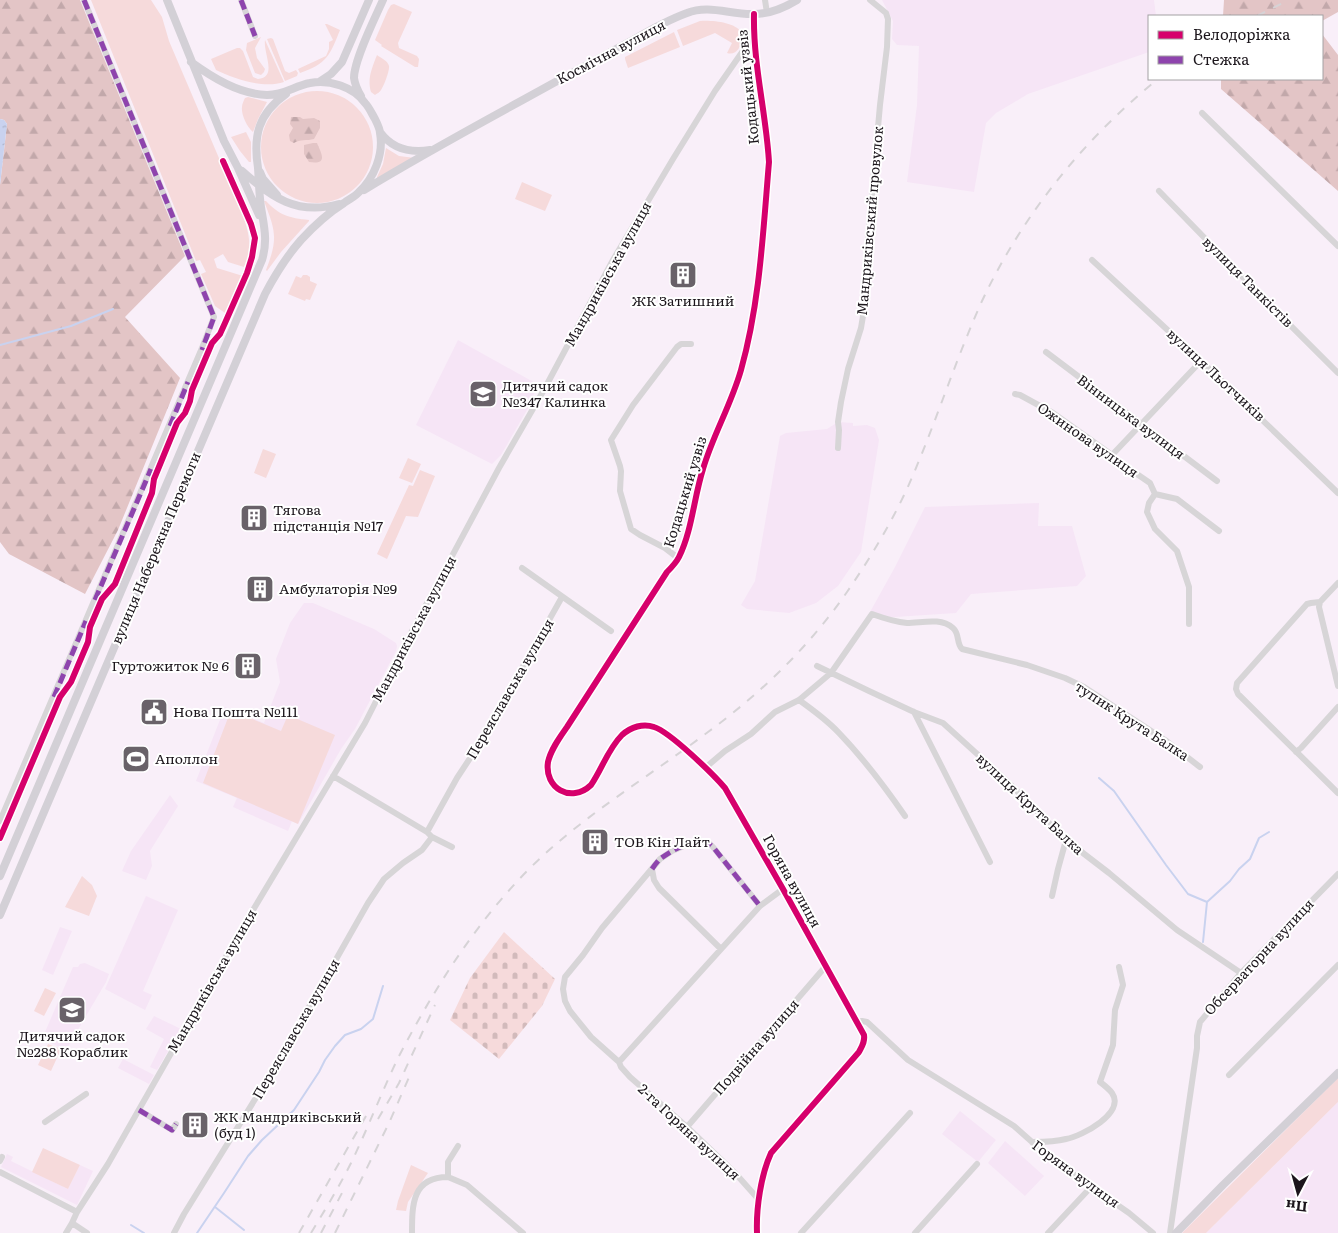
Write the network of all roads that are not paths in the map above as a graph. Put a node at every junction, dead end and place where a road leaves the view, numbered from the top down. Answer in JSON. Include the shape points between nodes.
{"nodes":[{"id":1,"x":84,"y":0,"type":"edge"},
{"id":2,"x":167,"y":0,"type":"edge"},
{"id":3,"x":241,"y":0,"type":"edge"},
{"id":4,"x":369,"y":0,"type":"edge"},
{"id":5,"x":383,"y":0,"type":"edge"},
{"id":6,"x":765,"y":0,"type":"edge"},
{"id":7,"x":797,"y":0,"type":"edge"},
{"id":8,"x":870,"y":0,"type":"edge"},
{"id":9,"x":767,"y":13,"type":"junction"},
{"id":10,"x":754,"y":14,"type":"junction"},
{"id":11,"x":754,"y":35,"type":"junction"},
{"id":12,"x":255,"y":36,"type":"dead end"},
{"id":13,"x":191,"y":62,"type":"junction"},
{"id":14,"x":318,"y":82,"type":"junction"},
{"id":15,"x":289,"y":91,"type":"junction"},
{"id":16,"x":365,"y":102,"type":"junction"},
{"id":17,"x":1202,"y":113,"type":"dead end"},
{"id":18,"x":380,"y":132,"type":"junction"},
{"id":19,"x":437,"y":148,"type":"junction"},
{"id":20,"x":238,"y":168,"type":"junction"},
{"id":21,"x":258,"y":168,"type":"junction"},
{"id":22,"x":259,"y":186,"type":"junction"},
{"id":23,"x":1159,"y":191,"type":"dead end"},
{"id":24,"x":358,"y":194,"type":"junction"},
{"id":25,"x":287,"y":202,"type":"junction"},
{"id":26,"x":344,"y":203,"type":"junction"},
{"id":27,"x":264,"y":226,"type":"junction"},
{"id":28,"x":1338,"y":246,"type":"edge"},
{"id":29,"x":1092,"y":260,"type":"dead end"},
{"id":30,"x":691,"y":344,"type":"dead end"},
{"id":31,"x":1046,"y":352,"type":"dead end"},
{"id":32,"x":1201,"y":360,"type":"junction"},
{"id":33,"x":1338,"y":372,"type":"edge"},
{"id":34,"x":1015,"y":394,"type":"dead end"},
{"id":35,"x":1141,"y":424,"type":"junction"},
{"id":36,"x":838,"y":448,"type":"dead end"},
{"id":37,"x":1112,"y":455,"type":"junction"},
{"id":38,"x":1217,"y":481,"type":"dead end"},
{"id":39,"x":1338,"y":493,"type":"edge"},
{"id":40,"x":1155,"y":494,"type":"junction"},
{"id":41,"x":1219,"y":530,"type":"dead end"},
{"id":42,"x":678,"y":558,"type":"junction"},
{"id":43,"x":522,"y":568,"type":"dead end"},
{"id":44,"x":1338,"y":583,"type":"edge"},
{"id":45,"x":562,"y":597,"type":"junction"},
{"id":46,"x":1320,"y":602,"type":"junction"},
{"id":47,"x":1189,"y":624,"type":"dead end"},
{"id":48,"x":612,"y":631,"type":"dead end"},
{"id":49,"x":817,"y":666,"type":"dead end"},
{"id":50,"x":831,"y":674,"type":"junction"},
{"id":51,"x":82,"y":685,"type":"junction"},
{"id":52,"x":1338,"y":686,"type":"edge"},
{"id":53,"x":96,"y":691,"type":"junction"},
{"id":54,"x":799,"y":700,"type":"junction"},
{"id":55,"x":1338,"y":707,"type":"edge"},
{"id":56,"x":914,"y":712,"type":"junction"},
{"id":57,"x":1296,"y":752,"type":"junction"},
{"id":58,"x":696,"y":760,"type":"joint"},
{"id":59,"x":1200,"y":767,"type":"dead end"},
{"id":60,"x":705,"y":768,"type":"junction"},
{"id":61,"x":333,"y":776,"type":"junction"},
{"id":62,"x":1338,"y":792,"type":"edge"},
{"id":63,"x":905,"y":816,"type":"dead end"},
{"id":64,"x":0,"y":821,"type":"edge"},
{"id":65,"x":429,"y":834,"type":"junction"},
{"id":66,"x":1066,"y":840,"type":"junction"},
{"id":67,"x":452,"y":847,"type":"dead end"},
{"id":68,"x":990,"y":862,"type":"dead end"},
{"id":69,"x":652,"y":869,"type":"junction"},
{"id":70,"x":1338,"y":874,"type":"edge"},
{"id":71,"x":0,"y":876,"type":"edge"},
{"id":72,"x":783,"y":889,"type":"junction"},
{"id":73,"x":1052,"y":896,"type":"dead end"},
{"id":74,"x":760,"y":906,"type":"junction"},
{"id":75,"x":0,"y":915,"type":"edge"},
{"id":76,"x":721,"y":949,"type":"junction"},
{"id":77,"x":1338,"y":965,"type":"edge"},
{"id":78,"x":825,"y":967,"type":"junction"},
{"id":79,"x":1118,"y":967,"type":"dead end"},
{"id":80,"x":1242,"y":973,"type":"junction"},
{"id":81,"x":857,"y":1022,"type":"junction"},
{"id":82,"x":619,"y":1062,"type":"junction"},
{"id":83,"x":1338,"y":1073,"type":"edge"},
{"id":84,"x":1229,"y":1075,"type":"dead end"},
{"id":85,"x":86,"y":1094,"type":"dead end"},
{"id":86,"x":139,"y":1110,"type":"junction"},
{"id":87,"x":910,"y":1113,"type":"dead end"},
{"id":88,"x":45,"y":1122,"type":"dead end"},
{"id":89,"x":176,"y":1124,"type":"dead end"},
{"id":90,"x":687,"y":1127,"type":"junction"},
{"id":91,"x":1032,"y":1142,"type":"junction"},
{"id":92,"x":458,"y":1146,"type":"dead end"},
{"id":93,"x":977,"y":1164,"type":"dead end"},
{"id":94,"x":0,"y":1172,"type":"edge"},
{"id":95,"x":448,"y":1176,"type":"junction"},
{"id":96,"x":1091,"y":1187,"type":"junction"},
{"id":97,"x":760,"y":1201,"type":"junction"},
{"id":98,"x":77,"y":1212,"type":"junction"},
{"id":99,"x":72,"y":1223,"type":"junction"},
{"id":100,"x":66,"y":1233,"type":"edge"},
{"id":101,"x":86,"y":1233,"type":"edge"},
{"id":102,"x":174,"y":1233,"type":"edge"},
{"id":103,"x":412,"y":1233,"type":"edge"},
{"id":104,"x":523,"y":1233,"type":"edge"},
{"id":105,"x":757,"y":1233,"type":"edge"},
{"id":106,"x":801,"y":1233,"type":"edge"},
{"id":107,"x":914,"y":1233,"type":"edge"},
{"id":108,"x":1048,"y":1233,"type":"edge"},
{"id":109,"x":1153,"y":1233,"type":"edge"},
{"id":110,"x":1170,"y":1233,"type":"edge"},
{"id":111,"x":1176,"y":1233,"type":"edge"}],
"edges":[{"from":1,"to":64,"type":"street","via":[[214,317]]},
{"from":2,"to":13,"type":"main road","name":"вулиця Набережна Перемоги"},
{"from":3,"to":12,"type":"street"},
{"from":4,"to":14,"type":"main road","via":[[342,62]]},
{"from":5,"to":16,"type":"main road","via":[[354,78]]},
{"from":6,"to":9,"type":"street"},
{"from":7,"to":9,"type":"main road","name":"Космічна вулиця"},
{"from":8,"to":36,"type":"street","name":"Мандриківський провулок","via":[[886,13],[887,47],[864,310],[841,402]]},
{"from":9,"to":10,"type":"main road","name":"Космічна вулиця"},
{"from":10,"to":11,"type":"street","name":"Кодацький узвіз"},
{"from":10,"to":19,"type":"main road","name":"Космічна вулиця","via":[[707,9],[687,13],[652,29]]},
{"from":11,"to":42,"type":"street","name":"Кодацький узвіз","via":[[768,145],[759,277],[741,369],[702,470],[687,535]]},
{"from":11,"to":61,"type":"street","name":"Мандриківська вулиця","via":[[715,91],[613,260],[365,723]]},
{"from":13,"to":15,"type":"main road","name":"вулиця Набережна Перемоги","via":[[217,80],[243,91],[265,95]]},
{"from":13,"to":20,"type":"main road","name":"вулиця Набережна Перемоги"},
{"from":14,"to":15,"type":"main road","name":"вулиця Набережна Перемоги"},
{"from":14,"to":16,"type":"main road","name":"вулиця Набережна Перемоги","via":[[343,87]]},
{"from":15,"to":21,"type":"main road","name":"вулиця Набережна Перемоги","via":[[277,100],[262,122],[256,140]]},
{"from":16,"to":18,"type":"main road","name":"вулиця Набережна Перемоги"},
{"from":17,"to":28,"type":"street"},
{"from":18,"to":19,"type":"main road","name":"Космічна вулиця","via":[[399,148],[420,152]]},
{"from":18,"to":24,"type":"main road","name":"вулиця Набережна Перемоги","via":[[376,166]]},
{"from":19,"to":24,"type":"main road","name":"Космічна вулиця"},
{"from":20,"to":22,"type":"main road","name":"вулиця Набережна Перемоги"},
{"from":20,"to":27,"type":"main road","name":"вулиця Набережна Перемоги"},
{"from":21,"to":22,"type":"main road","name":"вулиця Набережна Перемоги"},
{"from":21,"to":25,"type":"main road","name":"вулиця Набережна Перемоги","via":[[274,193]]},
{"from":22,"to":25,"type":"main road","name":"вулиця Набережна Перемоги"},
{"from":22,"to":27,"type":"main road","name":"вулиця Набережна Перемоги"},
{"from":23,"to":33,"type":"street","name":"вулиця Танкістів"},
{"from":24,"to":26,"type":"main road","name":"вулиця Набережна Перемоги"},
{"from":25,"to":26,"type":"main road","name":"вулиця Набережна Перемоги","via":[[316,208]]},
{"from":26,"to":53,"type":"main road","name":"вулиця Набережна Перемоги","via":[[301,240],[269,286]]},
{"from":27,"to":51,"type":"main road","name":"вулиця Набережна Перемоги","via":[[265,251],[259,268]]},
{"from":29,"to":32,"type":"street","name":"вулиця Льотчиків"},
{"from":30,"to":42,"type":"street","via":[[677,347],[611,440],[620,466],[620,491],[631,528]]},
{"from":31,"to":35,"type":"street","name":"Вінницька вулиця"},
{"from":32,"to":35,"type":"street"},
{"from":32,"to":39,"type":"street","name":"вулиця Льотчиків"},
{"from":34,"to":37,"type":"street","name":"Ожинова вулиця","via":[[1053,413]]},
{"from":35,"to":37,"type":"street"},
{"from":35,"to":38,"type":"street","name":"Вінницька вулиця"},
{"from":37,"to":40,"type":"street","name":"Ожинова вулиця","via":[[1150,483]]},
{"from":40,"to":41,"type":"street","via":[[1177,499]]},
{"from":40,"to":47,"type":"street","via":[[1147,512],[1155,529],[1177,551],[1189,587]]},
{"from":42,"to":58,"type":"street","name":"Кодацький узвіз","via":[[552,751],[548,768],[557,788],[571,794],[586,790],[622,736],[647,725],[660,729]]},
{"from":43,"to":45,"type":"street"},
{"from":44,"to":46,"type":"street"},
{"from":45,"to":48,"type":"street"},
{"from":45,"to":65,"type":"street","name":"Переяславська вулиця","via":[[457,778]]},
{"from":46,"to":52,"type":"street"},
{"from":46,"to":57,"type":"street","via":[[1307,604],[1236,686],[1236,692]]},
{"from":49,"to":50,"type":"street"},
{"from":50,"to":54,"type":"street"},
{"from":50,"to":56,"type":"street","name":"вулиця Крута Балка"},
{"from":50,"to":59,"type":"street","name":"тупик Крута Балка","via":[[872,614],[907,623],[942,623],[956,631],[962,649],[1027,665],[1084,687]]},
{"from":51,"to":53,"type":"main road"},
{"from":51,"to":71,"type":"main road","name":"вулиця Набережна Перемоги"},
{"from":53,"to":75,"type":"main road","name":"вулиця Набережна Перемоги"},
{"from":54,"to":60,"type":"street","via":[[775,712]]},
{"from":54,"to":63,"type":"street","via":[[838,732],[883,784]]},
{"from":55,"to":57,"type":"street"},
{"from":56,"to":66,"type":"street","name":"вулиця Крута Балка","via":[[943,723]]},
{"from":56,"to":68,"type":"street"},
{"from":57,"to":62,"type":"street"},
{"from":58,"to":60,"type":"street","name":"Горяна вулиця"},
{"from":60,"to":72,"type":"street","name":"Горяна вулиця","via":[[725,788]]},
{"from":61,"to":65,"type":"street"},
{"from":61,"to":86,"type":"street","name":"Мандриківська вулиця","via":[[247,919]]},
{"from":65,"to":67,"type":"street"},
{"from":65,"to":102,"type":"street","name":"Переяславська вулиця","via":[[422,850],[384,879],[368,903],[275,1068]]},
{"from":66,"to":73,"type":"street"},
{"from":66,"to":80,"type":"street","name":"вулиця Крута Балка","via":[[1178,930]]},
{"from":69,"to":74,"type":"street","name":"2-га Горяна вулиця","via":[[672,850],[698,840],[704,841],[713,846]]},
{"from":69,"to":76,"type":"street","via":[[659,888]]},
{"from":69,"to":82,"type":"street","name":"2-га Горяна вулиця","via":[[565,977],[563,989],[570,1011]]},
{"from":70,"to":80,"type":"street","name":"Обсерваторна вулиця"},
{"from":72,"to":74,"type":"street"},
{"from":72,"to":78,"type":"street","name":"Горяна вулиця"},
{"from":74,"to":76,"type":"street"},
{"from":76,"to":82,"type":"street"},
{"from":77,"to":84,"type":"street"},
{"from":78,"to":81,"type":"street","name":"Горяна вулиця"},
{"from":78,"to":90,"type":"street","name":"Подвійна вулиця"},
{"from":79,"to":91,"type":"street","via":[[1123,985],[1115,1010],[1113,1045],[1100,1082],[1112,1093],[1114,1106],[1104,1120],[1075,1137]]},
{"from":80,"to":110,"type":"street","name":"Обсерваторна вулиця","via":[[1197,1028],[1197,1048]]},
{"from":81,"to":91,"type":"street","name":"Горяна вулиця","via":[[867,1022],[908,1060],[1014,1126]]},
{"from":81,"to":97,"type":"street","via":[[864,1035],[863,1046],[771,1153],[766,1163]]},
{"from":82,"to":90,"type":"street","name":"2-га Горяна вулиця","via":[[630,1077]]},
{"from":83,"to":111,"type":"main road"},
{"from":85,"to":88,"type":"street"},
{"from":86,"to":89,"type":"street","via":[[172,1130]]},
{"from":86,"to":98,"type":"street","name":"Мандриківська вулиця"},
{"from":87,"to":106,"type":"street"},
{"from":90,"to":97,"type":"street","name":"2-га Горяна вулиця"},
{"from":91,"to":96,"type":"street","name":"Горяна вулиця"},
{"from":92,"to":95,"type":"street","via":[[448,1162]]},
{"from":93,"to":107,"type":"street"},
{"from":94,"to":98,"type":"street"},
{"from":95,"to":103,"type":"street","via":[[421,1185],[412,1209]]},
{"from":95,"to":104,"type":"street","via":[[467,1185]]},
{"from":96,"to":108,"type":"street"},
{"from":96,"to":109,"type":"street","name":"Горяна вулиця"},
{"from":97,"to":105,"type":"street"},
{"from":98,"to":99,"type":"street","name":"Мандриківська вулиця"},
{"from":99,"to":100,"type":"street","name":"Мандриківська вулиця"},
{"from":99,"to":101,"type":"street"}]}
